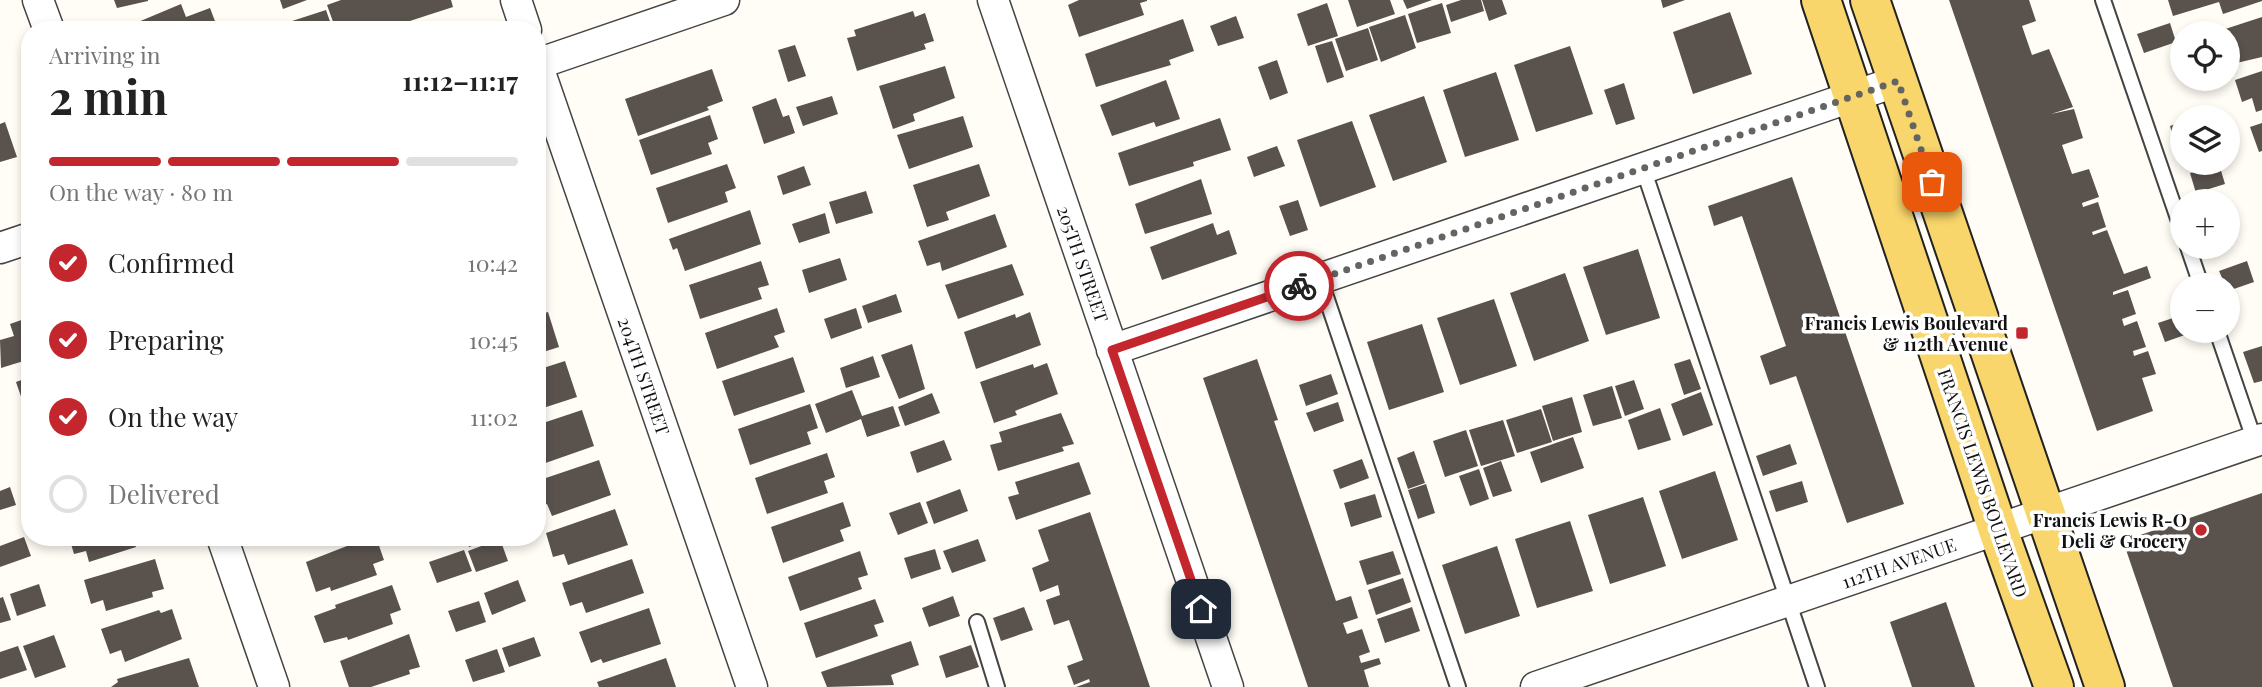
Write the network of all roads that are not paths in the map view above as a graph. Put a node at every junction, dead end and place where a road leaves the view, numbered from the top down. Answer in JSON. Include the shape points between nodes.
{"nodes":[{"id":1,"x":38,"y":0,"type":"edge"},
{"id":2,"x":516,"y":0,"type":"edge"},
{"id":3,"x":724,"y":0,"type":"edge"},
{"id":4,"x":993,"y":0,"type":"edge"},
{"id":5,"x":1821,"y":0,"type":"edge"},
{"id":6,"x":1870,"y":0,"type":"edge"},
{"id":7,"x":2103,"y":0,"type":"edge"},
{"id":8,"x":46,"y":21,"type":"edge"},
{"id":9,"x":523,"y":21,"type":"edge"},
{"id":10,"x":546,"y":61,"type":"edge"},
{"id":11,"x":1898,"y":81,"type":"junction"},
{"id":12,"x":546,"y":90,"type":"edge"},
{"id":13,"x":1854,"y":96,"type":"junction"},
{"id":14,"x":1643,"y":168,"type":"junction"},
{"id":15,"x":2170,"y":195,"type":"edge"},
{"id":16,"x":21,"y":241,"type":"edge"},
{"id":17,"x":0,"y":248,"type":"edge"},
{"id":18,"x":1320,"y":279,"type":"junction"},
{"id":19,"x":2222,"y":343,"type":"edge"},
{"id":20,"x":1112,"y":350,"type":"junction"},
{"id":21,"x":2259,"y":441,"type":"edge"},
{"id":22,"x":2046,"y":514,"type":"junction"},
{"id":23,"x":1998,"y":530,"type":"junction"},
{"id":24,"x":225,"y":546,"type":"edge"},
{"id":25,"x":1788,"y":600,"type":"junction"},
{"id":26,"x":977,"y":622,"type":"dead end"},
{"id":27,"x":274,"y":687,"type":"edge"},
{"id":28,"x":751,"y":687,"type":"edge"},
{"id":29,"x":997,"y":687,"type":"edge"},
{"id":30,"x":1228,"y":687,"type":"edge"},
{"id":31,"x":1458,"y":687,"type":"edge"},
{"id":32,"x":1535,"y":687,"type":"edge"},
{"id":33,"x":1817,"y":687,"type":"edge"},
{"id":34,"x":2054,"y":687,"type":"edge"},
{"id":35,"x":2105,"y":687,"type":"edge"}],
"edges":[{"from":1,"to":8,"type":"street"},
{"from":2,"to":9,"type":"street"},
{"from":3,"to":10,"type":"street"},
{"from":4,"to":20,"type":"street","name":"205TH STREET"},
{"from":5,"to":13,"type":"main road","name":"FRANCIS LEWIS BOULEVARD"},
{"from":6,"to":11,"type":"main road"},
{"from":7,"to":15,"type":"lane"},
{"from":11,"to":13,"type":"street"},
{"from":11,"to":22,"type":"main road"},
{"from":12,"to":28,"type":"street","name":"204TH STREET"},
{"from":13,"to":14,"type":"street"},
{"from":13,"to":23,"type":"main road","name":"FRANCIS LEWIS BOULEVARD"},
{"from":14,"to":18,"type":"street"},
{"from":14,"to":25,"type":"lane"},
{"from":16,"to":17,"type":"street"},
{"from":18,"to":20,"type":"street"},
{"from":18,"to":31,"type":"lane"},
{"from":19,"to":21,"type":"lane"},
{"from":20,"to":30,"type":"street","name":"205TH STREET"},
{"from":21,"to":22,"type":"street","name":"112TH AVENUE"},
{"from":22,"to":23,"type":"street","name":"112TH AVENUE"},
{"from":22,"to":35,"type":"main road"},
{"from":23,"to":25,"type":"street","name":"112TH AVENUE"},
{"from":23,"to":34,"type":"main road","name":"FRANCIS LEWIS BOULEVARD"},
{"from":24,"to":27,"type":"street"},
{"from":25,"to":32,"type":"street","name":"112TH AVENUE"},
{"from":25,"to":33,"type":"lane"},
{"from":26,"to":29,"type":"lane"}]}
